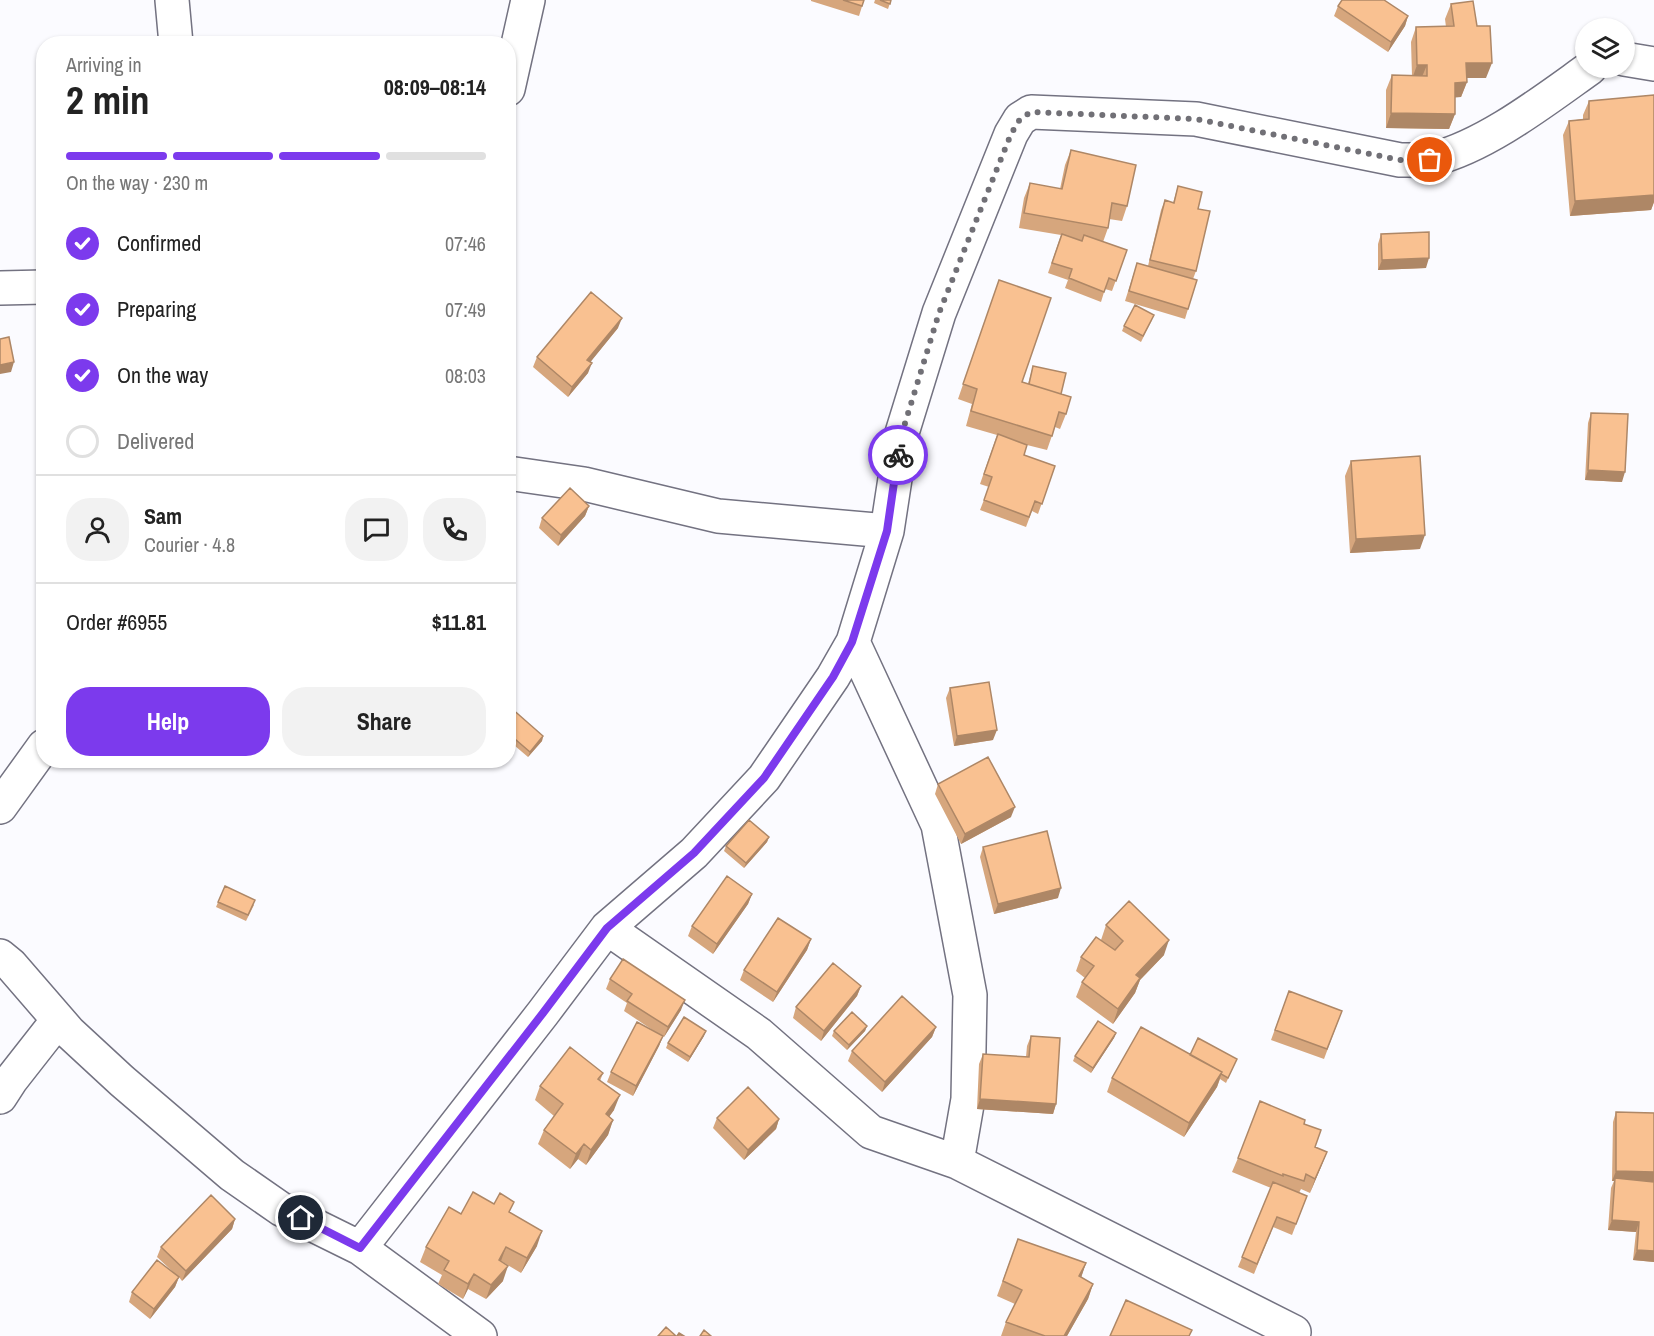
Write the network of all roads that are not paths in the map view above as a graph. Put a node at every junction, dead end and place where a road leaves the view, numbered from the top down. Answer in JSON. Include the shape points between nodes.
{"nodes":[{"id":1,"x":172,"y":0,"type":"edge"},
{"id":2,"x":528,"y":0,"type":"edge"},
{"id":3,"x":175,"y":36,"type":"edge"},
{"id":4,"x":516,"y":53,"type":"edge"},
{"id":5,"x":1635,"y":61,"type":"edge"},
{"id":6,"x":1654,"y":64,"type":"edge"},
{"id":7,"x":1575,"y":78,"type":"edge"},
{"id":8,"x":36,"y":287,"type":"edge"},
{"id":9,"x":0,"y":288,"type":"edge"},
{"id":10,"x":516,"y":474,"type":"edge"},
{"id":11,"x":887,"y":531,"type":"junction"},
{"id":12,"x":852,"y":642,"type":"junction"},
{"id":13,"x":36,"y":757,"type":"edge"},
{"id":14,"x":0,"y":807,"type":"edge"},
{"id":15,"x":607,"y":928,"type":"junction"},
{"id":16,"x":0,"y":956,"type":"edge"},
{"id":17,"x":58,"y":1020,"type":"junction"},
{"id":18,"x":0,"y":1097,"type":"edge"},
{"id":19,"x":957,"y":1162,"type":"junction"},
{"id":20,"x":360,"y":1248,"type":"junction"},
{"id":21,"x":1294,"y":1332,"type":"dead end"},
{"id":22,"x":475,"y":1335,"type":"edge"}],
"edges":[{"from":1,"to":3,"type":"street"},
{"from":2,"to":4,"type":"street"},
{"from":5,"to":6,"type":"street"},
{"from":7,"to":11,"type":"street","via":[[1495,132],[1430,160],[1400,160],[1196,119],[1031,112],[1020,119],[939,313],[902,433]]},
{"from":8,"to":9,"type":"street"},
{"from":10,"to":11,"type":"street","via":[[584,484],[718,516]]},
{"from":11,"to":12,"type":"street"},
{"from":12,"to":15,"type":"street","via":[[833,677],[764,778],[694,853]]},
{"from":12,"to":19,"type":"street","via":[[938,825],[970,995],[968,1099]]},
{"from":13,"to":14,"type":"street"},
{"from":15,"to":19,"type":"street","via":[[759,1034],[870,1132]]},
{"from":15,"to":20,"type":"street"},
{"from":16,"to":17,"type":"street"},
{"from":17,"to":18,"type":"street"},
{"from":17,"to":20,"type":"street","via":[[232,1175],[281,1209]]},
{"from":19,"to":21,"type":"street"},
{"from":20,"to":22,"type":"street"}]}
